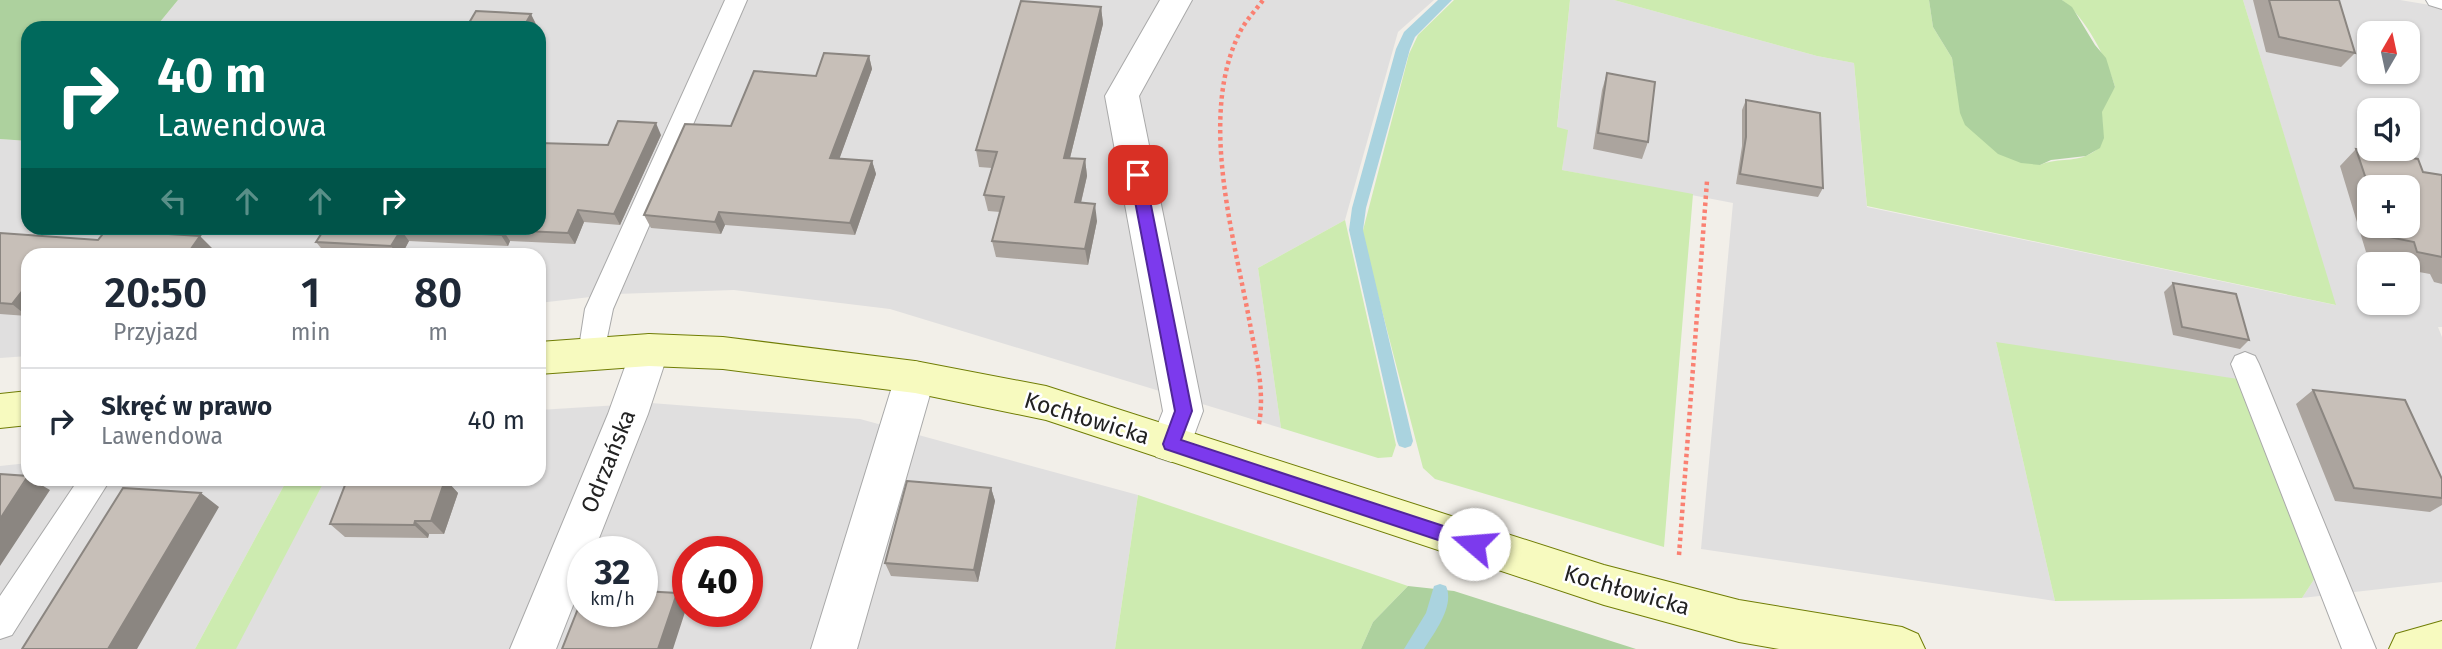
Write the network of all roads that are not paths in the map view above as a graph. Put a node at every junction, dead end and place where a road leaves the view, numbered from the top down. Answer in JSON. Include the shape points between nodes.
{"nodes":[{"id":1,"x":736,"y":0,"type":"edge"},
{"id":2,"x":1176,"y":0,"type":"edge"},
{"id":3,"x":649,"y":349,"type":"junction"},
{"id":4,"x":592,"y":354,"type":"junction"},
{"id":5,"x":546,"y":357,"type":"edge"},
{"id":6,"x":2245,"y":364,"type":"dead end"},
{"id":7,"x":915,"y":377,"type":"junction"},
{"id":8,"x":21,"y":409,"type":"edge"},
{"id":9,"x":0,"y":411,"type":"edge"},
{"id":10,"x":1171,"y":444,"type":"junction"},
{"id":11,"x":91,"y":486,"type":"edge"},
{"id":12,"x":0,"y":624,"type":"edge"},
{"id":13,"x":2442,"y":643,"type":"edge"},
{"id":14,"x":533,"y":649,"type":"edge"},
{"id":15,"x":834,"y":649,"type":"edge"},
{"id":16,"x":1902,"y":649,"type":"edge"},
{"id":17,"x":2359,"y":649,"type":"edge"},
{"id":18,"x":2412,"y":649,"type":"edge"}],
"edges":[{"from":1,"to":4,"type":"lane","via":[[599,309]]},
{"from":2,"to":10,"type":"street","via":[[1122,96],[1183,411]]},
{"from":3,"to":4,"type":"street","name":"Kochłowicka"},
{"from":3,"to":7,"type":"street","name":"Kochłowicka","via":[[792,359]]},
{"from":3,"to":14,"type":"street","name":"Odrzańska","via":[[628,414]]},
{"from":4,"to":5,"type":"street","name":"Kochłowicka"},
{"from":6,"to":17,"type":"lane"},
{"from":7,"to":10,"type":"street","name":"Kochłowicka","via":[[1046,402]]},
{"from":7,"to":15,"type":"street"},
{"from":8,"to":9,"type":"street"},
{"from":10,"to":16,"type":"street","name":"Kochłowicka","via":[[1675,605],[1739,621]]},
{"from":11,"to":12,"type":"lane"},
{"from":13,"to":18,"type":"street"}]}
